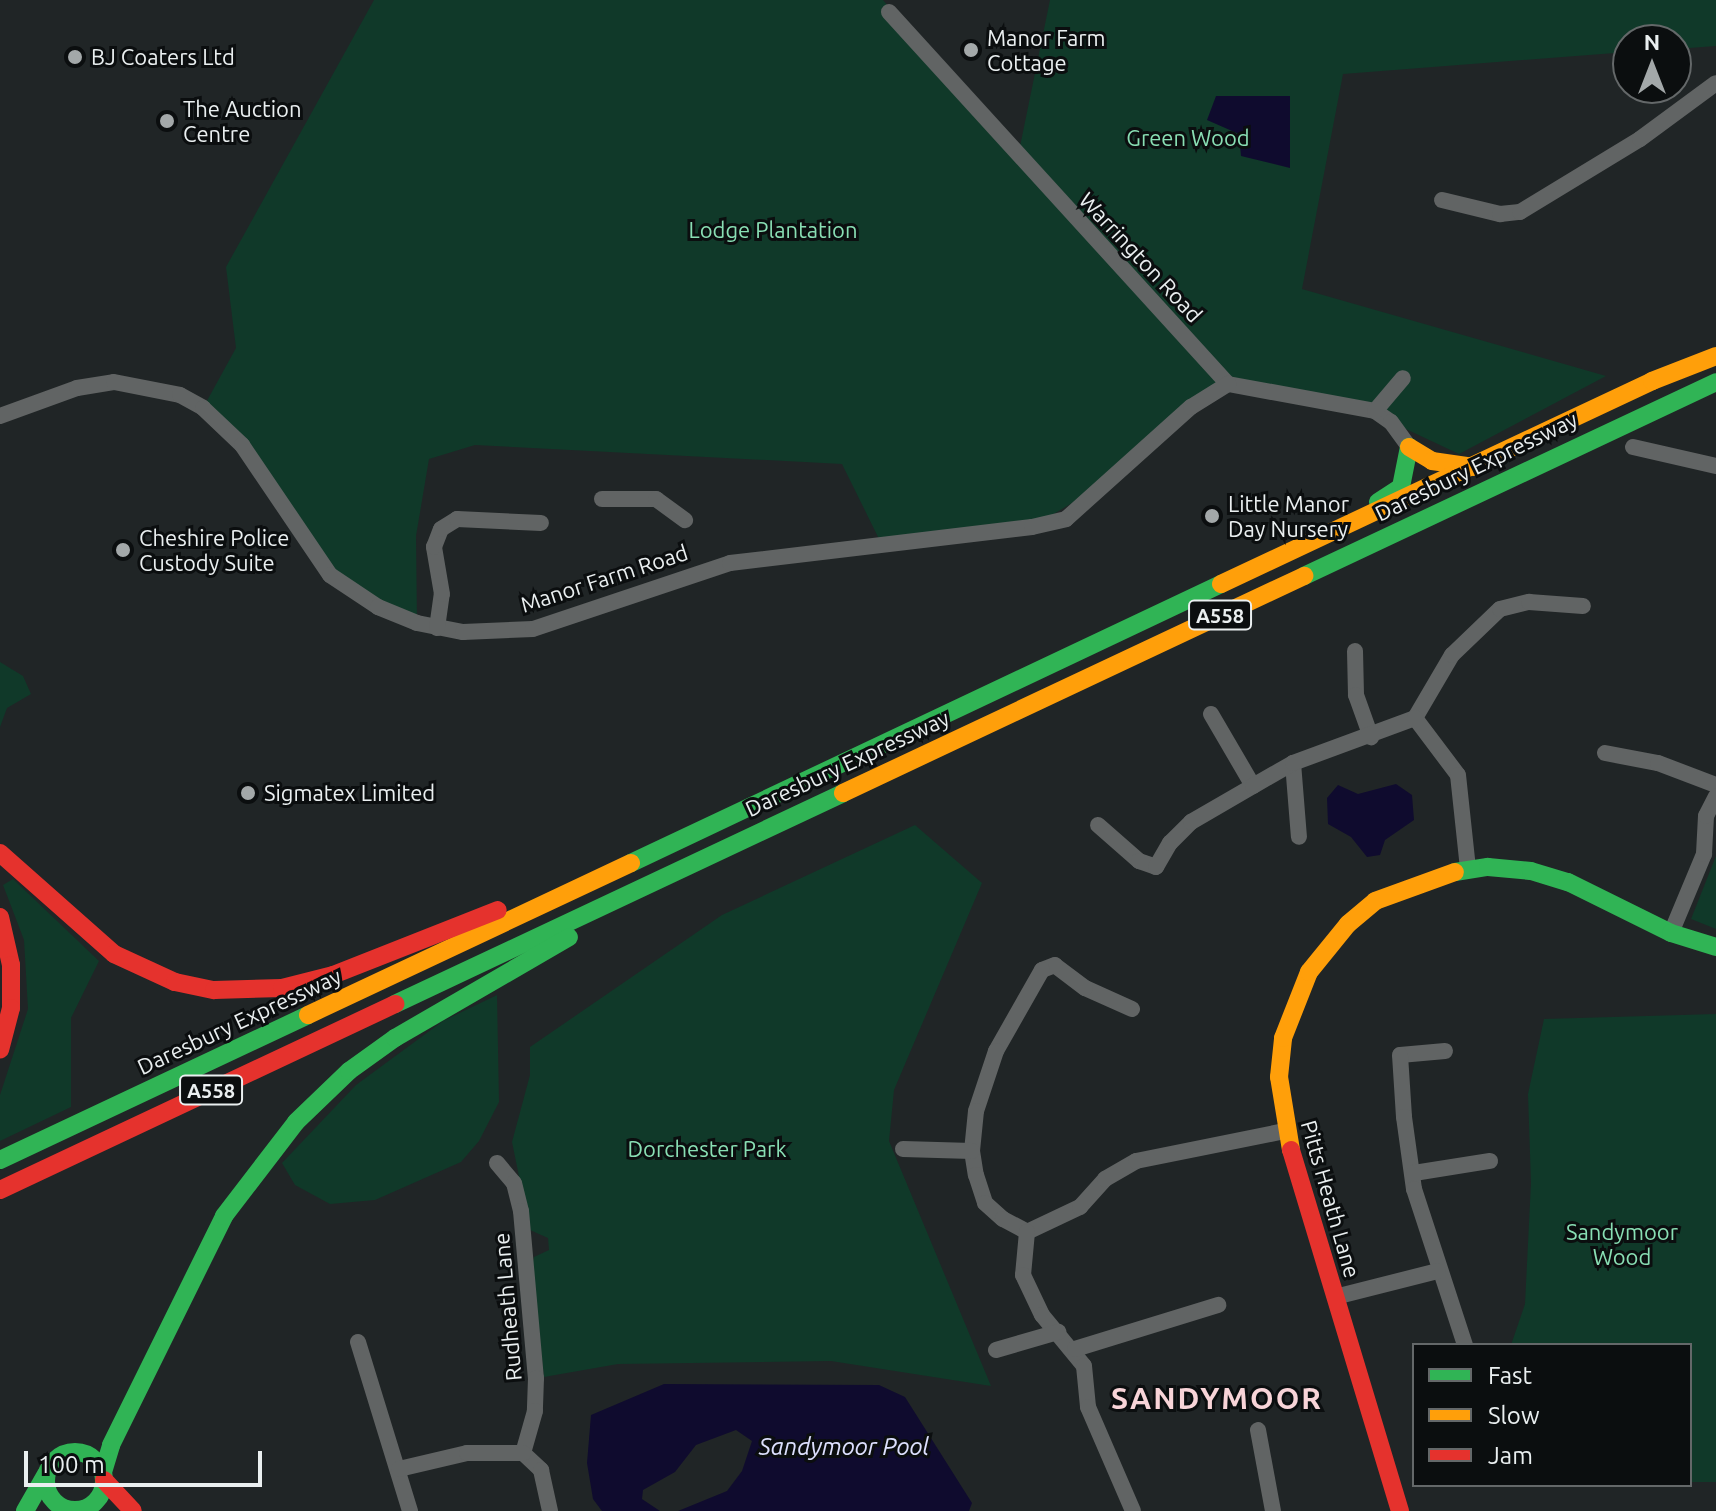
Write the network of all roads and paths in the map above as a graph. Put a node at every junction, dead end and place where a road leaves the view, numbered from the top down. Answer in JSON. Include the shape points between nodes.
{"nodes":[{"id":1,"x":889,"y":12,"type":"dead end"},
{"id":2,"x":1716,"y":83,"type":"edge"},
{"id":3,"x":1442,"y":200,"type":"dead end"},
{"id":4,"x":1716,"y":356,"type":"edge"},
{"id":5,"x":1403,"y":378,"type":"dead end"},
{"id":6,"x":1716,"y":382,"type":"edge"},
{"id":7,"x":1228,"y":384,"type":"junction"},
{"id":8,"x":1375,"y":411,"type":"junction"},
{"id":9,"x":0,"y":416,"type":"edge"},
{"id":10,"x":1409,"y":447,"type":"junction"},
{"id":11,"x":1633,"y":447,"type":"dead end"},
{"id":12,"x":1716,"y":466,"type":"edge"},
{"id":13,"x":1474,"y":467,"type":"junction"},
{"id":14,"x":602,"y":499,"type":"dead end"},
{"id":15,"x":685,"y":520,"type":"dead end"},
{"id":16,"x":541,"y":523,"type":"dead end"},
{"id":17,"x":1290,"y":554,"type":"junction"},
{"id":18,"x":1583,"y":606,"type":"dead end"},
{"id":19,"x":437,"y":628,"type":"junction"},
{"id":20,"x":1355,"y":651,"type":"dead end"},
{"id":21,"x":1211,"y":714,"type":"dead end"},
{"id":22,"x":1415,"y":718,"type":"junction"},
{"id":23,"x":1371,"y":737,"type":"junction"},
{"id":24,"x":1605,"y":753,"type":"dead end"},
{"id":25,"x":1293,"y":763,"type":"junction"},
{"id":26,"x":1716,"y":785,"type":"edge"},
{"id":27,"x":1253,"y":786,"type":"junction"},
{"id":28,"x":1716,"y":796,"type":"edge"},
{"id":29,"x":778,"y":822,"type":"junction"},
{"id":30,"x":1098,"y":825,"type":"dead end"},
{"id":31,"x":1299,"y":837,"type":"dead end"},
{"id":32,"x":667,"y":846,"type":"junction"},
{"id":33,"x":0,"y":853,"type":"edge"},
{"id":34,"x":1468,"y":869,"type":"junction"},
{"id":35,"x":0,"y":917,"type":"edge"},
{"id":36,"x":1671,"y":933,"type":"junction"},
{"id":37,"x":1716,"y":947,"type":"edge"},
{"id":38,"x":1132,"y":1009,"type":"dead end"},
{"id":39,"x":0,"y":1050,"type":"edge"},
{"id":40,"x":1445,"y":1051,"type":"dead end"},
{"id":41,"x":1285,"y":1131,"type":"junction"},
{"id":42,"x":903,"y":1149,"type":"dead end"},
{"id":43,"x":972,"y":1151,"type":"junction"},
{"id":44,"x":0,"y":1160,"type":"edge"},
{"id":45,"x":1490,"y":1161,"type":"dead end"},
{"id":46,"x":497,"y":1163,"type":"dead end"},
{"id":47,"x":1414,"y":1173,"type":"junction"},
{"id":48,"x":0,"y":1190,"type":"edge"},
{"id":49,"x":1027,"y":1232,"type":"junction"},
{"id":50,"x":1438,"y":1271,"type":"junction"},
{"id":51,"x":1335,"y":1297,"type":"junction"},
{"id":52,"x":1218,"y":1305,"type":"dead end"},
{"id":53,"x":1058,"y":1332,"type":"junction"},
{"id":54,"x":358,"y":1342,"type":"dead end"},
{"id":55,"x":1464,"y":1343,"type":"edge"},
{"id":56,"x":1075,"y":1349,"type":"junction"},
{"id":57,"x":996,"y":1350,"type":"dead end"},
{"id":58,"x":1258,"y":1430,"type":"dead end"},
{"id":59,"x":523,"y":1453,"type":"junction"},
{"id":60,"x":399,"y":1469,"type":"junction"},
{"id":61,"x":46,"y":1473,"type":"junction"},
{"id":62,"x":104,"y":1476,"type":"junction"},
{"id":63,"x":82,"y":1510,"type":"edge"},
{"id":64,"x":25,"y":1511,"type":"edge"},
{"id":65,"x":72,"y":1511,"type":"edge"},
{"id":66,"x":133,"y":1511,"type":"edge"},
{"id":67,"x":410,"y":1511,"type":"edge"},
{"id":68,"x":550,"y":1511,"type":"edge"},
{"id":69,"x":1133,"y":1511,"type":"edge"},
{"id":70,"x":1273,"y":1511,"type":"edge"},
{"id":71,"x":1400,"y":1511,"type":"edge"}],
"edges":[{"from":1,"to":7,"type":"street","name":"Warrington Road"},
{"from":2,"to":3,"type":"street","via":[[1640,139],[1520,212],[1500,214]]},
{"from":4,"to":13,"type":"main road","name":"Daresbury Expressway","number":"A558"},
{"from":5,"to":8,"type":"street"},
{"from":6,"to":29,"type":"main road","name":"Daresbury Expressway","number":"A558"},
{"from":7,"to":8,"type":"street"},
{"from":7,"to":19,"type":"street","name":"Manor Farm Road","via":[[1191,407],[1066,519],[730,563],[533,629]]},
{"from":8,"to":10,"type":"street","via":[[1391,422]]},
{"from":9,"to":19,"type":"street","name":"Manor Farm Road","via":[[77,388],[114,382],[180,395],[203,408],[242,445],[330,575],[378,607]]},
{"from":10,"to":13,"type":"main road","via":[[1432,461]]},
{"from":10,"to":17,"type":"main road","via":[[1401,487]]},
{"from":11,"to":12,"type":"street"},
{"from":13,"to":17,"type":"main road","name":"Daresbury Expressway","number":"A558"},
{"from":14,"to":15,"type":"street","via":[[656,499]]},
{"from":16,"to":19,"type":"street","via":[[457,519],[441,529],[434,547],[442,594]]},
{"from":17,"to":32,"type":"main road","name":"Daresbury Expressway","number":"A558"},
{"from":18,"to":22,"type":"street","via":[[1529,602],[1500,609],[1452,655]]},
{"from":20,"to":23,"type":"street","via":[[1356,695]]},
{"from":21,"to":27,"type":"street"},
{"from":22,"to":23,"type":"street"},
{"from":22,"to":34,"type":"street","via":[[1458,775]]},
{"from":23,"to":25,"type":"street"},
{"from":24,"to":26,"type":"street","via":[[1658,763]]},
{"from":25,"to":27,"type":"street"},
{"from":25,"to":31,"type":"street"},
{"from":27,"to":30,"type":"street","via":[[1191,822],[1156,867],[1139,861]]},
{"from":28,"to":36,"type":"street","via":[[1706,816],[1704,854]]},
{"from":29,"to":48,"type":"main road","name":"Daresbury Expressway","number":"A558"},
{"from":29,"to":62,"type":"main road","via":[[442,1006],[349,1071],[296,1122],[224,1216],[111,1445]]},
{"from":32,"to":33,"type":"main road","via":[[333,975],[246,992],[175,982],[142,970],[80,929]]},
{"from":32,"to":44,"type":"main road","name":"Daresbury Expressway","number":"A558"},
{"from":34,"to":36,"type":"main road","name":"Pitts Heath Lane","via":[[1531,871],[1568,882]]},
{"from":34,"to":41,"type":"main road","name":"Pitts Heath Lane","via":[[1411,884],[1375,901],[1325,949],[1294,1001],[1283,1038],[1279,1077]]},
{"from":35,"to":39,"type":"main road","via":[[11,965],[11,1008]]},
{"from":36,"to":37,"type":"main road","name":"Pitts Heath Lane"},
{"from":38,"to":43,"type":"street","via":[[1085,988],[1055,965],[1042,970],[983,1084]]},
{"from":40,"to":47,"type":"street","via":[[1400,1055]]},
{"from":41,"to":49,"type":"street","via":[[1136,1161],[1105,1179],[1080,1207]]},
{"from":41,"to":51,"type":"main road","name":"Pitts Heath Lane"},
{"from":42,"to":43,"type":"street"},
{"from":43,"to":49,"type":"street","via":[[985,1203]]},
{"from":45,"to":47,"type":"street"},
{"from":46,"to":59,"type":"street","name":"Rudheath Lane","via":[[514,1183],[523,1227],[536,1378],[535,1411]]},
{"from":47,"to":50,"type":"street"},
{"from":49,"to":53,"type":"street","via":[[1023,1275],[1042,1315]]},
{"from":50,"to":51,"type":"street"},
{"from":50,"to":55,"type":"street"},
{"from":51,"to":71,"type":"main road","name":"Pitts Heath Lane"},
{"from":52,"to":56,"type":"street"},
{"from":53,"to":56,"type":"street"},
{"from":53,"to":57,"type":"street"},
{"from":54,"to":60,"type":"street"},
{"from":56,"to":69,"type":"street","via":[[1084,1366],[1094,1424],[1125,1482]]},
{"from":58,"to":70,"type":"street"},
{"from":59,"to":60,"type":"street","via":[[467,1453]]},
{"from":59,"to":68,"type":"street","via":[[541,1470]]},
{"from":60,"to":67,"type":"street"},
{"from":61,"to":62,"type":"main road","via":[[56,1458],[74,1452],[92,1457]]},
{"from":61,"to":64,"type":"main road"},
{"from":61,"to":65,"type":"main road","via":[[51,1498]]},
{"from":62,"to":63,"type":"main road","via":[[95,1502]]},
{"from":62,"to":66,"type":"main road"},
{"from":63,"to":65,"type":"main road"}]}
